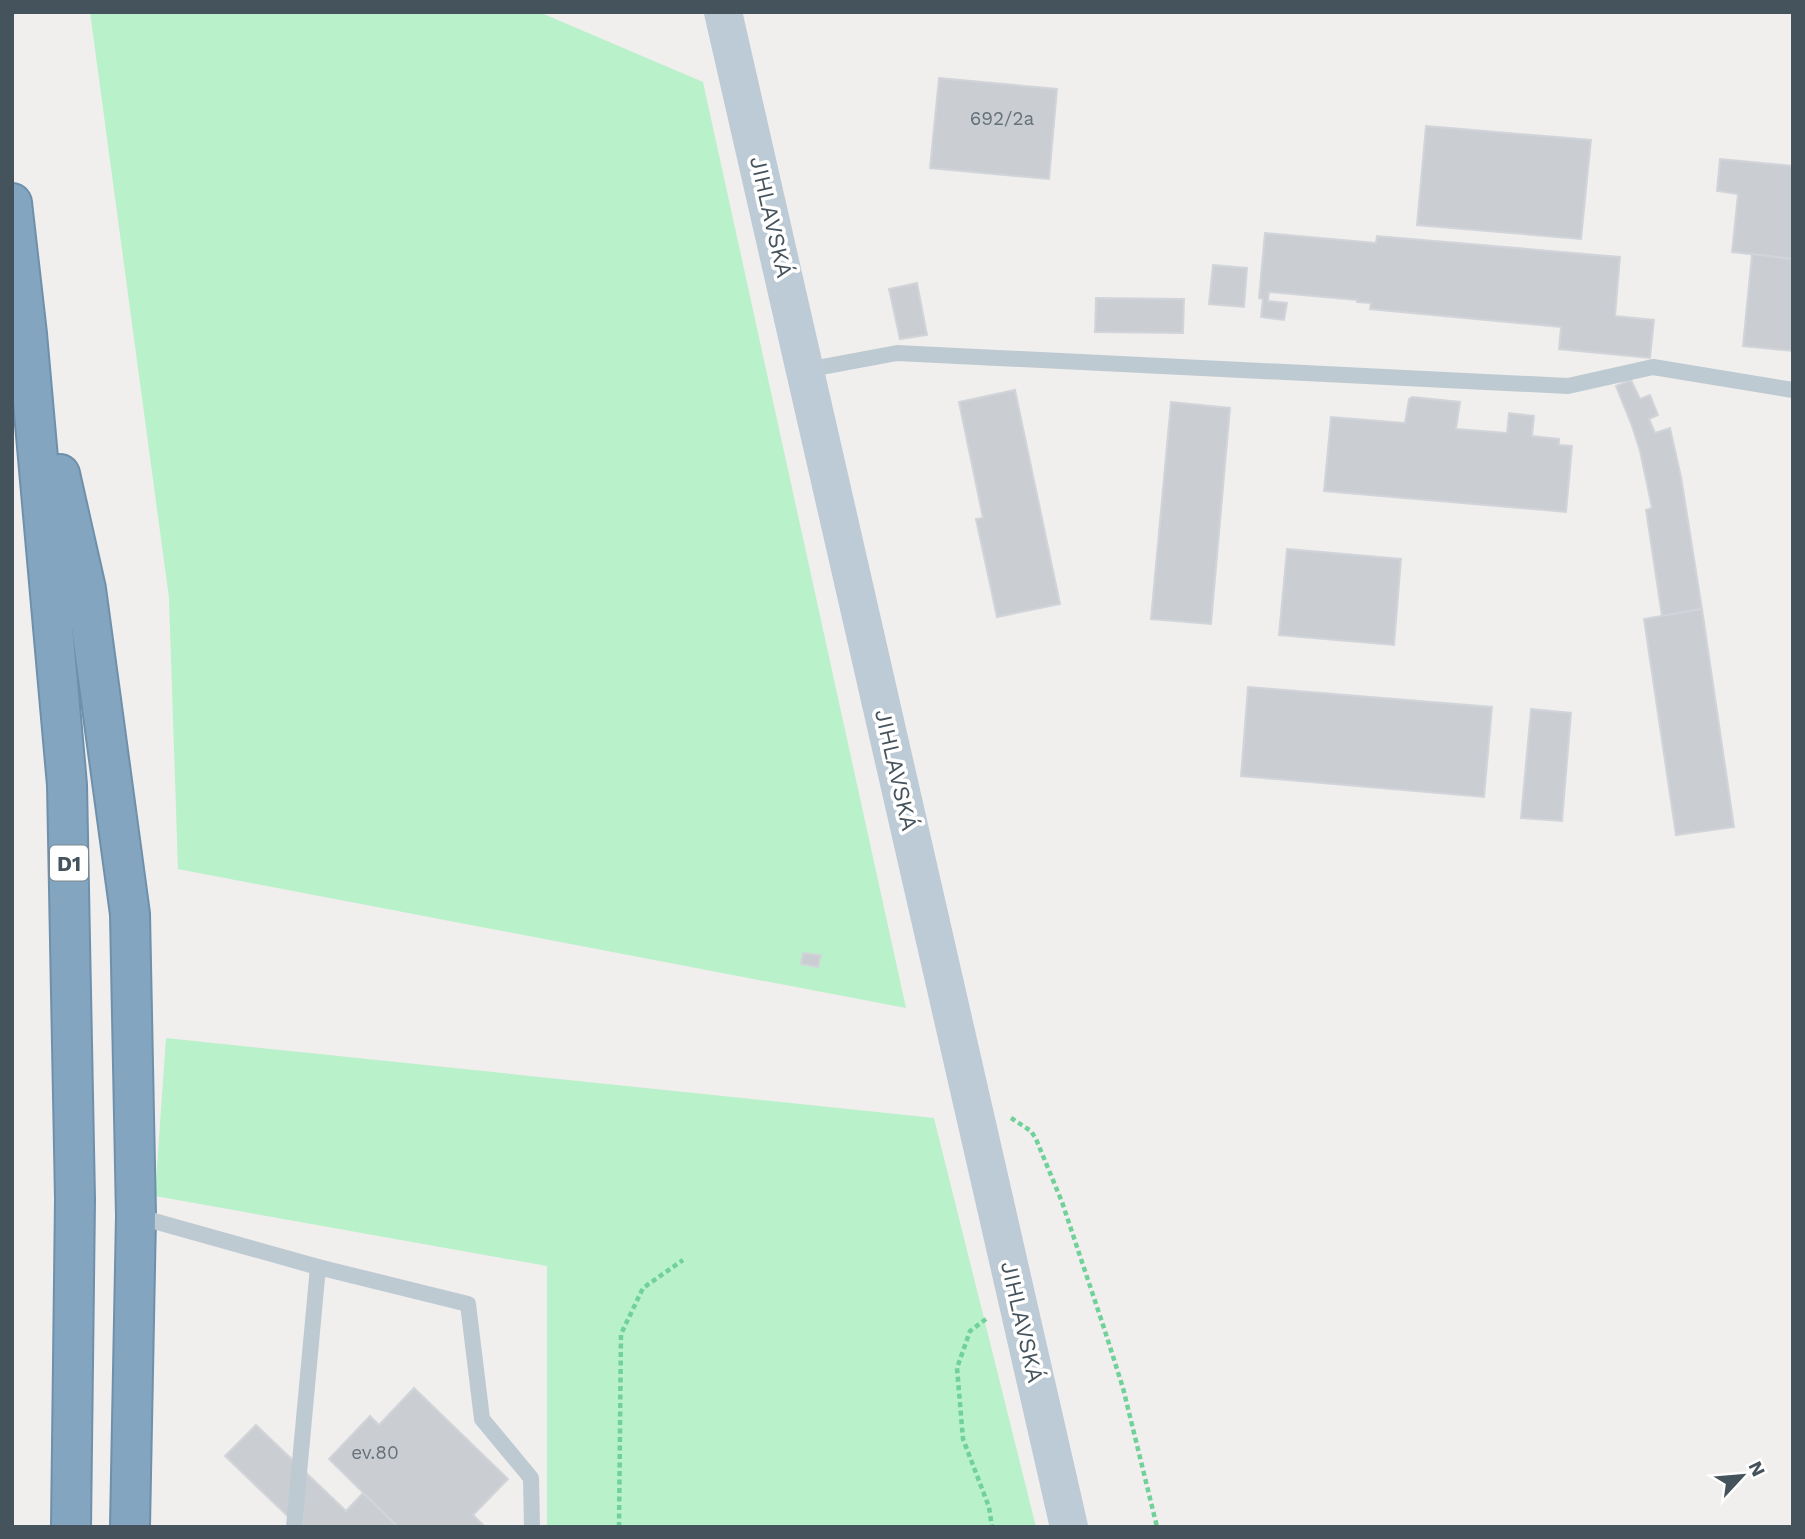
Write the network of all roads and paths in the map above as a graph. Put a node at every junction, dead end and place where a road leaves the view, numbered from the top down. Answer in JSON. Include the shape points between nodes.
{"nodes":[{"id":1,"x":723,"y":12,"type":"edge"},
{"id":2,"x":12,"y":203,"type":"edge"},
{"id":3,"x":27,"y":334,"type":"junction"},
{"id":4,"x":806,"y":370,"type":"junction"},
{"id":5,"x":1793,"y":390,"type":"edge"},
{"id":6,"x":973,"y":1109,"type":"junction"},
{"id":7,"x":136,"y":1216,"type":"junction"},
{"id":8,"x":683,"y":1260,"type":"dead end"},
{"id":9,"x":318,"y":1268,"type":"junction"},
{"id":10,"x":1019,"y":1308,"type":"junction"},
{"id":11,"x":71,"y":1527,"type":"edge"},
{"id":12,"x":130,"y":1527,"type":"edge"},
{"id":13,"x":294,"y":1527,"type":"edge"},
{"id":14,"x":532,"y":1527,"type":"edge"},
{"id":15,"x":619,"y":1527,"type":"edge"},
{"id":16,"x":992,"y":1527,"type":"edge"},
{"id":17,"x":1069,"y":1527,"type":"edge"},
{"id":18,"x":1157,"y":1527,"type":"edge"}],
"edges":[{"from":1,"to":4,"type":"main road","name":"JIHLAVSKÁ"},
{"from":2,"to":3,"type":"highway","number":"D1"},
{"from":3,"to":7,"type":"highway","via":[[86,589],[130,914]]},
{"from":3,"to":11,"type":"highway","number":"D1","via":[[67,785],[75,1199]]},
{"from":4,"to":5,"type":"lane","via":[[897,353],[1568,386],[1653,367]]},
{"from":4,"to":6,"type":"main road","name":"JIHLAVSKÁ"},
{"from":6,"to":10,"type":"main road","name":"JIHLAVSKÁ"},
{"from":6,"to":18,"type":"path","via":[[1012,1118],[1036,1139],[1062,1202],[1123,1388]]},
{"from":7,"to":9,"type":"lane"},
{"from":7,"to":12,"type":"highway"},
{"from":8,"to":15,"type":"path","via":[[643,1288],[621,1334]]},
{"from":9,"to":13,"type":"lane"},
{"from":9,"to":14,"type":"lane","via":[[468,1304],[482,1419],[531,1478]]},
{"from":10,"to":16,"type":"path","via":[[985,1320],[970,1331],[957,1368],[963,1438]]},
{"from":10,"to":17,"type":"main road","name":"JIHLAVSKÁ"}]}
